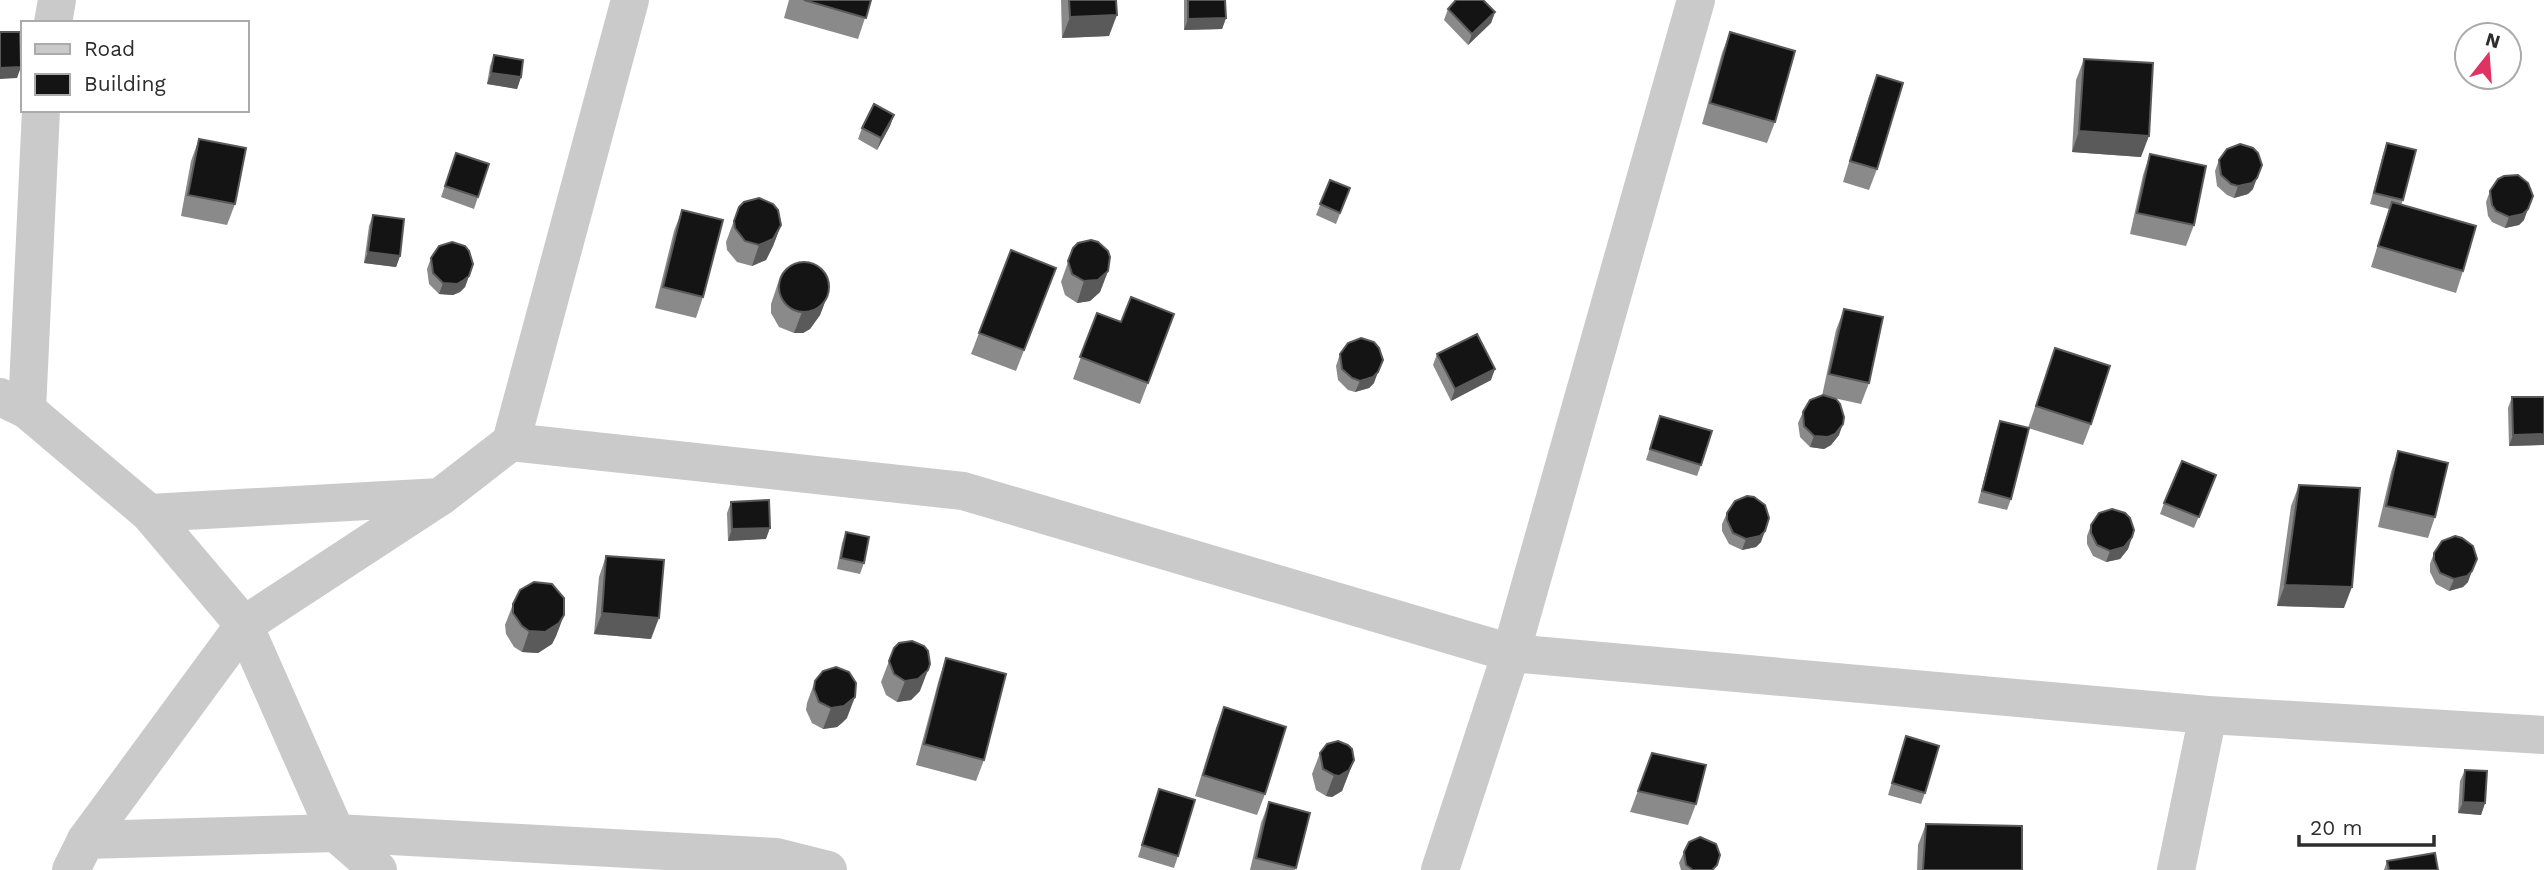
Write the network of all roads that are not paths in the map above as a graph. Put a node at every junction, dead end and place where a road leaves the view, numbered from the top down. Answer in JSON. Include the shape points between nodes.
{"nodes":[{"id":1,"x":57,"y":0,"type":"edge"},
{"id":2,"x":630,"y":0,"type":"edge"},
{"id":3,"x":1696,"y":0,"type":"edge"},
{"id":4,"x":53,"y":21,"type":"edge"},
{"id":5,"x":41,"y":112,"type":"edge"},
{"id":6,"x":13,"y":404,"type":"edge"},
{"id":7,"x":511,"y":442,"type":"junction"},
{"id":8,"x":440,"y":497,"type":"junction"},
{"id":9,"x":149,"y":513,"type":"junction"},
{"id":10,"x":244,"y":625,"type":"junction"},
{"id":11,"x":1511,"y":653,"type":"junction"},
{"id":12,"x":2208,"y":715,"type":"junction"},
{"id":13,"x":2544,"y":735,"type":"edge"},
{"id":14,"x":336,"y":833,"type":"junction"},
{"id":15,"x":78,"y":855,"type":"edge"},
{"id":16,"x":378,"y":870,"type":"edge"},
{"id":17,"x":828,"y":870,"type":"edge"},
{"id":18,"x":1440,"y":870,"type":"edge"},
{"id":19,"x":2176,"y":870,"type":"edge"}],
"edges":[{"from":1,"to":4,"type":"street"},
{"from":2,"to":7,"type":"street"},
{"from":3,"to":11,"type":"street"},
{"from":5,"to":6,"type":"street"},
{"from":6,"to":9,"type":"street"},
{"from":7,"to":8,"type":"street"},
{"from":7,"to":11,"type":"street","via":[[963,491]]},
{"from":8,"to":9,"type":"street"},
{"from":8,"to":10,"type":"street"},
{"from":9,"to":10,"type":"street"},
{"from":10,"to":14,"type":"street"},
{"from":10,"to":15,"type":"street"},
{"from":11,"to":12,"type":"street"},
{"from":11,"to":18,"type":"street"},
{"from":12,"to":13,"type":"street"},
{"from":12,"to":19,"type":"street"},
{"from":14,"to":15,"type":"street"},
{"from":14,"to":16,"type":"street"},
{"from":14,"to":17,"type":"street","via":[[776,857]]}]}
